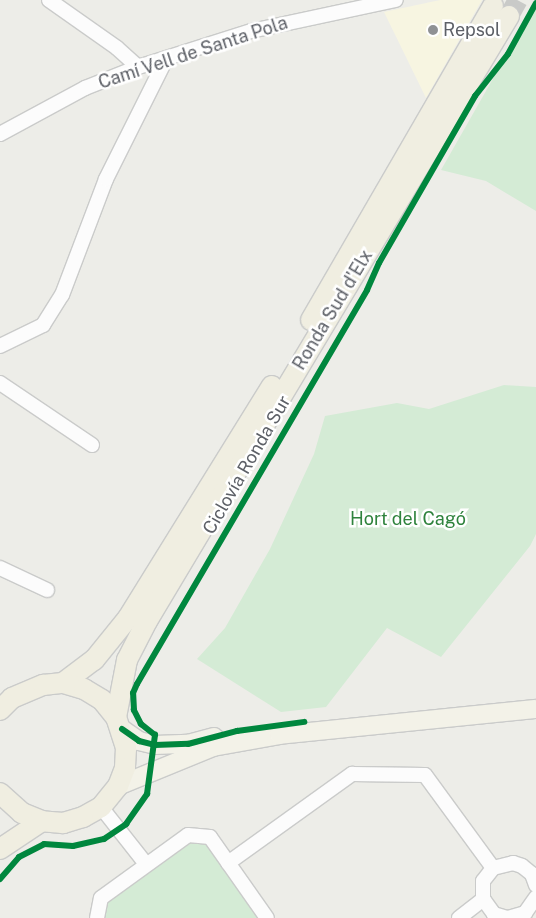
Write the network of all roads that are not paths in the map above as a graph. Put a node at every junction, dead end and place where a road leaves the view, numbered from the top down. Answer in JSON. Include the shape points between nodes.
{"nodes":[{"id":1,"x":49,"y":0,"type":"edge"},
{"id":2,"x":387,"y":1,"type":"edge"},
{"id":3,"x":166,"y":59,"type":"junction"},
{"id":4,"x":138,"y":67,"type":"junction"},
{"id":5,"x":0,"y":134,"type":"edge"},
{"id":6,"x":0,"y":346,"type":"edge"},
{"id":7,"x":0,"y":383,"type":"edge"},
{"id":8,"x":92,"y":445,"type":"dead end"},
{"id":9,"x":0,"y":568,"type":"edge"},
{"id":10,"x":46,"y":590,"type":"dead end"},
{"id":11,"x":63,"y":683,"type":"junction"},
{"id":12,"x":536,"y":696,"type":"edge"},
{"id":13,"x":1,"y":707,"type":"edge"},
{"id":14,"x":536,"y":709,"type":"edge"},
{"id":15,"x":120,"y":723,"type":"junction"},
{"id":16,"x":118,"y":786,"type":"junction"},
{"id":17,"x":0,"y":793,"type":"edge"},
{"id":18,"x":101,"y":807,"type":"junction"},
{"id":19,"x":42,"y":821,"type":"junction"},
{"id":20,"x":0,"y":849,"type":"edge"},
{"id":21,"x":228,"y":863,"type":"junction"},
{"id":22,"x":146,"y":864,"type":"junction"},
{"id":23,"x":531,"y":866,"type":"edge"},
{"id":24,"x":493,"y":868,"type":"junction"},
{"id":25,"x":536,"y":883,"type":"edge"},
{"id":26,"x":536,"y":897,"type":"edge"},
{"id":27,"x":483,"y":898,"type":"junction"},
{"id":28,"x":527,"y":916,"type":"edge"},
{"id":29,"x":498,"y":917,"type":"edge"},
{"id":30,"x":97,"y":918,"type":"edge"},
{"id":31,"x":267,"y":918,"type":"edge"},
{"id":32,"x":459,"y":918,"type":"edge"}],
"edges":[{"from":1,"to":4,"type":"street","via":[[117,48]]},
{"from":2,"to":3,"type":"street","name":"Camí Vell de Santa Pola","via":[[251,31]]},
{"from":3,"to":4,"type":"street","name":"Camí Vell de Santa Pola"},
{"from":3,"to":6,"type":"street","via":[[106,178],[62,295],[43,325]]},
{"from":4,"to":5,"type":"street","name":"Camí Vell de Santa Pola","via":[[84,88]]},
{"from":7,"to":8,"type":"street"},
{"from":9,"to":10,"type":"street"},
{"from":11,"to":13,"type":"highway","via":[[25,691]]},
{"from":11,"to":15,"type":"highway","via":[[84,689],[102,700]]},
{"from":11,"to":15,"type":"highway","name":"Ronda Sud d'Elx","via":[[94,660],[128,618],[501,11],[147,621],[128,660]]},
{"from":12,"to":15,"type":"main road","via":[[237,731],[188,744],[155,745],[139,741]]},
{"from":14,"to":16,"type":"main road","via":[[279,735],[214,748]]},
{"from":15,"to":16,"type":"highway","via":[[126,748],[125,768]]},
{"from":16,"to":18,"type":"highway"},
{"from":17,"to":19,"type":"highway","via":[[22,814]]},
{"from":18,"to":19,"type":"highway","via":[[70,821]]},
{"from":18,"to":22,"type":"street"},
{"from":19,"to":20,"type":"highway"},
{"from":21,"to":22,"type":"street","via":[[210,837],[188,835]]},
{"from":21,"to":24,"type":"street","via":[[352,774],[425,775]]},
{"from":21,"to":31,"type":"street"},
{"from":22,"to":30,"type":"street","via":[[101,898]]},
{"from":23,"to":24,"type":"street","via":[[513,863]]},
{"from":23,"to":25,"type":"street"},
{"from":24,"to":27,"type":"street","via":[[483,881]]},
{"from":26,"to":28,"type":"street"},
{"from":27,"to":29,"type":"street"},
{"from":27,"to":32,"type":"street"},
{"from":28,"to":29,"type":"street"}]}
